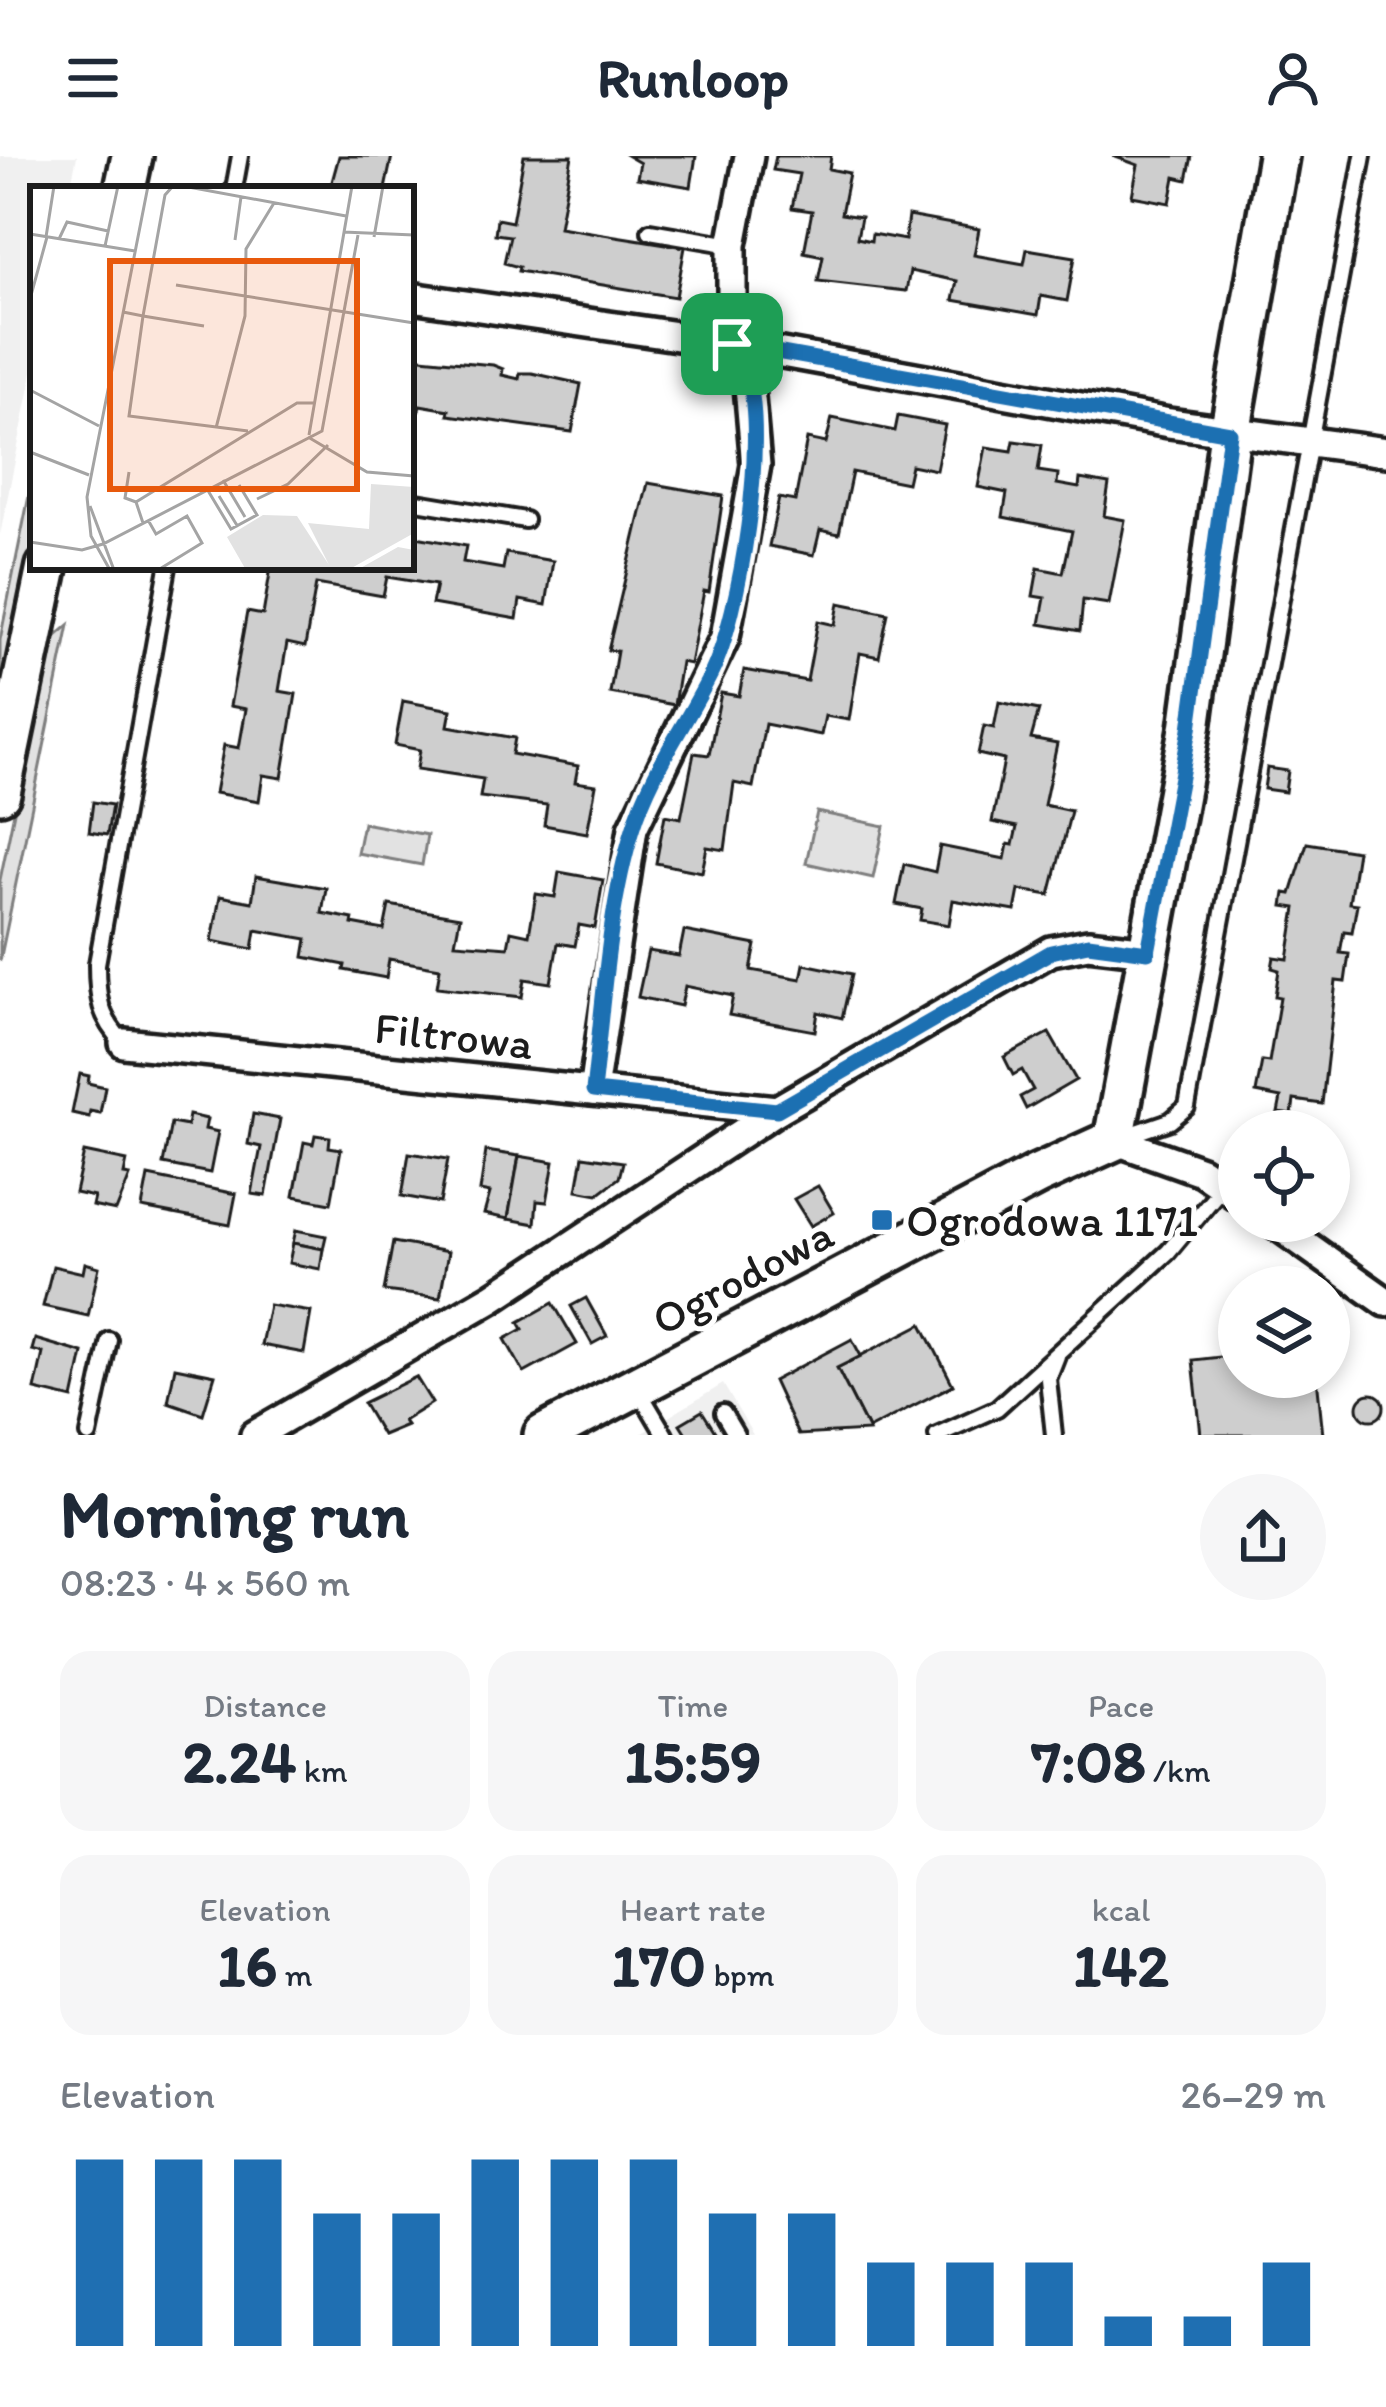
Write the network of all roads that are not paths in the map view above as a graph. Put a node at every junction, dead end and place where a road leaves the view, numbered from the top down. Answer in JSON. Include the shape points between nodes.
{"nodes":[{"id":1,"x":132,"y":156,"type":"edge"},
{"id":2,"x":240,"y":156,"type":"edge"},
{"id":3,"x":749,"y":156,"type":"edge"},
{"id":4,"x":1278,"y":156,"type":"edge"},
{"id":5,"x":1363,"y":156,"type":"edge"},
{"id":6,"x":126,"y":186,"type":"edge"},
{"id":7,"x":235,"y":186,"type":"edge"},
{"id":8,"x":650,"y":231,"type":"dead end"},
{"id":9,"x":732,"y":245,"type":"junction"},
{"id":10,"x":414,"y":297,"type":"edge"},
{"id":11,"x":732,"y":344,"type":"junction"},
{"id":12,"x":1230,"y":433,"type":"junction"},
{"id":13,"x":1310,"y":440,"type":"junction"},
{"id":14,"x":1386,"y":452,"type":"edge"},
{"id":15,"x":414,"y":502,"type":"edge"},
{"id":16,"x":525,"y":520,"type":"dead end"},
{"id":17,"x":46,"y":570,"type":"edge"},
{"id":18,"x":167,"y":570,"type":"edge"},
{"id":19,"x":0,"y":794,"type":"edge"},
{"id":20,"x":1148,"y":952,"type":"junction"},
{"id":21,"x":124,"y":1042,"type":"joint"},
{"id":22,"x":593,"y":1091,"type":"junction"},
{"id":23,"x":777,"y":1110,"type":"junction"},
{"id":24,"x":1114,"y":1140,"type":"junction"},
{"id":25,"x":1218,"y":1183,"type":"edge"},
{"id":26,"x":1218,"y":1204,"type":"edge"},
{"id":27,"x":1302,"y":1242,"type":"edge"},
{"id":28,"x":1386,"y":1302,"type":"edge"},
{"id":29,"x":109,"y":1340,"type":"dead end"},
{"id":30,"x":1059,"y":1351,"type":"junction"},
{"id":31,"x":636,"y":1386,"type":"junction"},
{"id":32,"x":723,"y":1413,"type":"dead end"},
{"id":33,"x":89,"y":1435,"type":"edge"},
{"id":34,"x":255,"y":1435,"type":"edge"},
{"id":35,"x":545,"y":1435,"type":"edge"},
{"id":36,"x":665,"y":1435,"type":"edge"},
{"id":37,"x":736,"y":1435,"type":"edge"},
{"id":38,"x":938,"y":1435,"type":"edge"},
{"id":39,"x":1054,"y":1435,"type":"edge"}],
"edges":[{"from":1,"to":6,"type":"street"},
{"from":2,"to":7,"type":"lane"},
{"from":3,"to":9,"type":"street"},
{"from":4,"to":12,"type":"street"},
{"from":5,"to":13,"type":"lane"},
{"from":8,"to":9,"type":"lane"},
{"from":9,"to":11,"type":"street"},
{"from":10,"to":11,"type":"street"},
{"from":11,"to":12,"type":"street"},
{"from":11,"to":22,"type":"street","via":[[748,375],[756,464],[725,637],[633,828]]},
{"from":12,"to":13,"type":"street"},
{"from":12,"to":20,"type":"street","via":[[1190,729]]},
{"from":13,"to":14,"type":"street"},
{"from":13,"to":24,"type":"lane","via":[[1187,1107]]},
{"from":15,"to":16,"type":"lane"},
{"from":17,"to":19,"type":"street"},
{"from":18,"to":21,"type":"lane","via":[[97,964],[105,1023]]},
{"from":20,"to":23,"type":"street","via":[[1088,944],[1051,952]]},
{"from":20,"to":24,"type":"street"},
{"from":21,"to":22,"type":"street","name":"Filtrowa"},
{"from":22,"to":23,"type":"street","name":"Filtrowa"},
{"from":23,"to":34,"type":"street","via":[[492,1298]]},
{"from":24,"to":25,"type":"street"},
{"from":24,"to":31,"type":"street","name":"Ogrodowa"},
{"from":26,"to":30,"type":"lane"},
{"from":27,"to":28,"type":"street"},
{"from":29,"to":33,"type":"lane"},
{"from":30,"to":38,"type":"lane","via":[[997,1408]]},
{"from":30,"to":39,"type":"lane","via":[[1048,1379]]},
{"from":31,"to":35,"type":"street","name":"Ogrodowa"},
{"from":31,"to":36,"type":"lane"},
{"from":32,"to":37,"type":"lane"}]}
